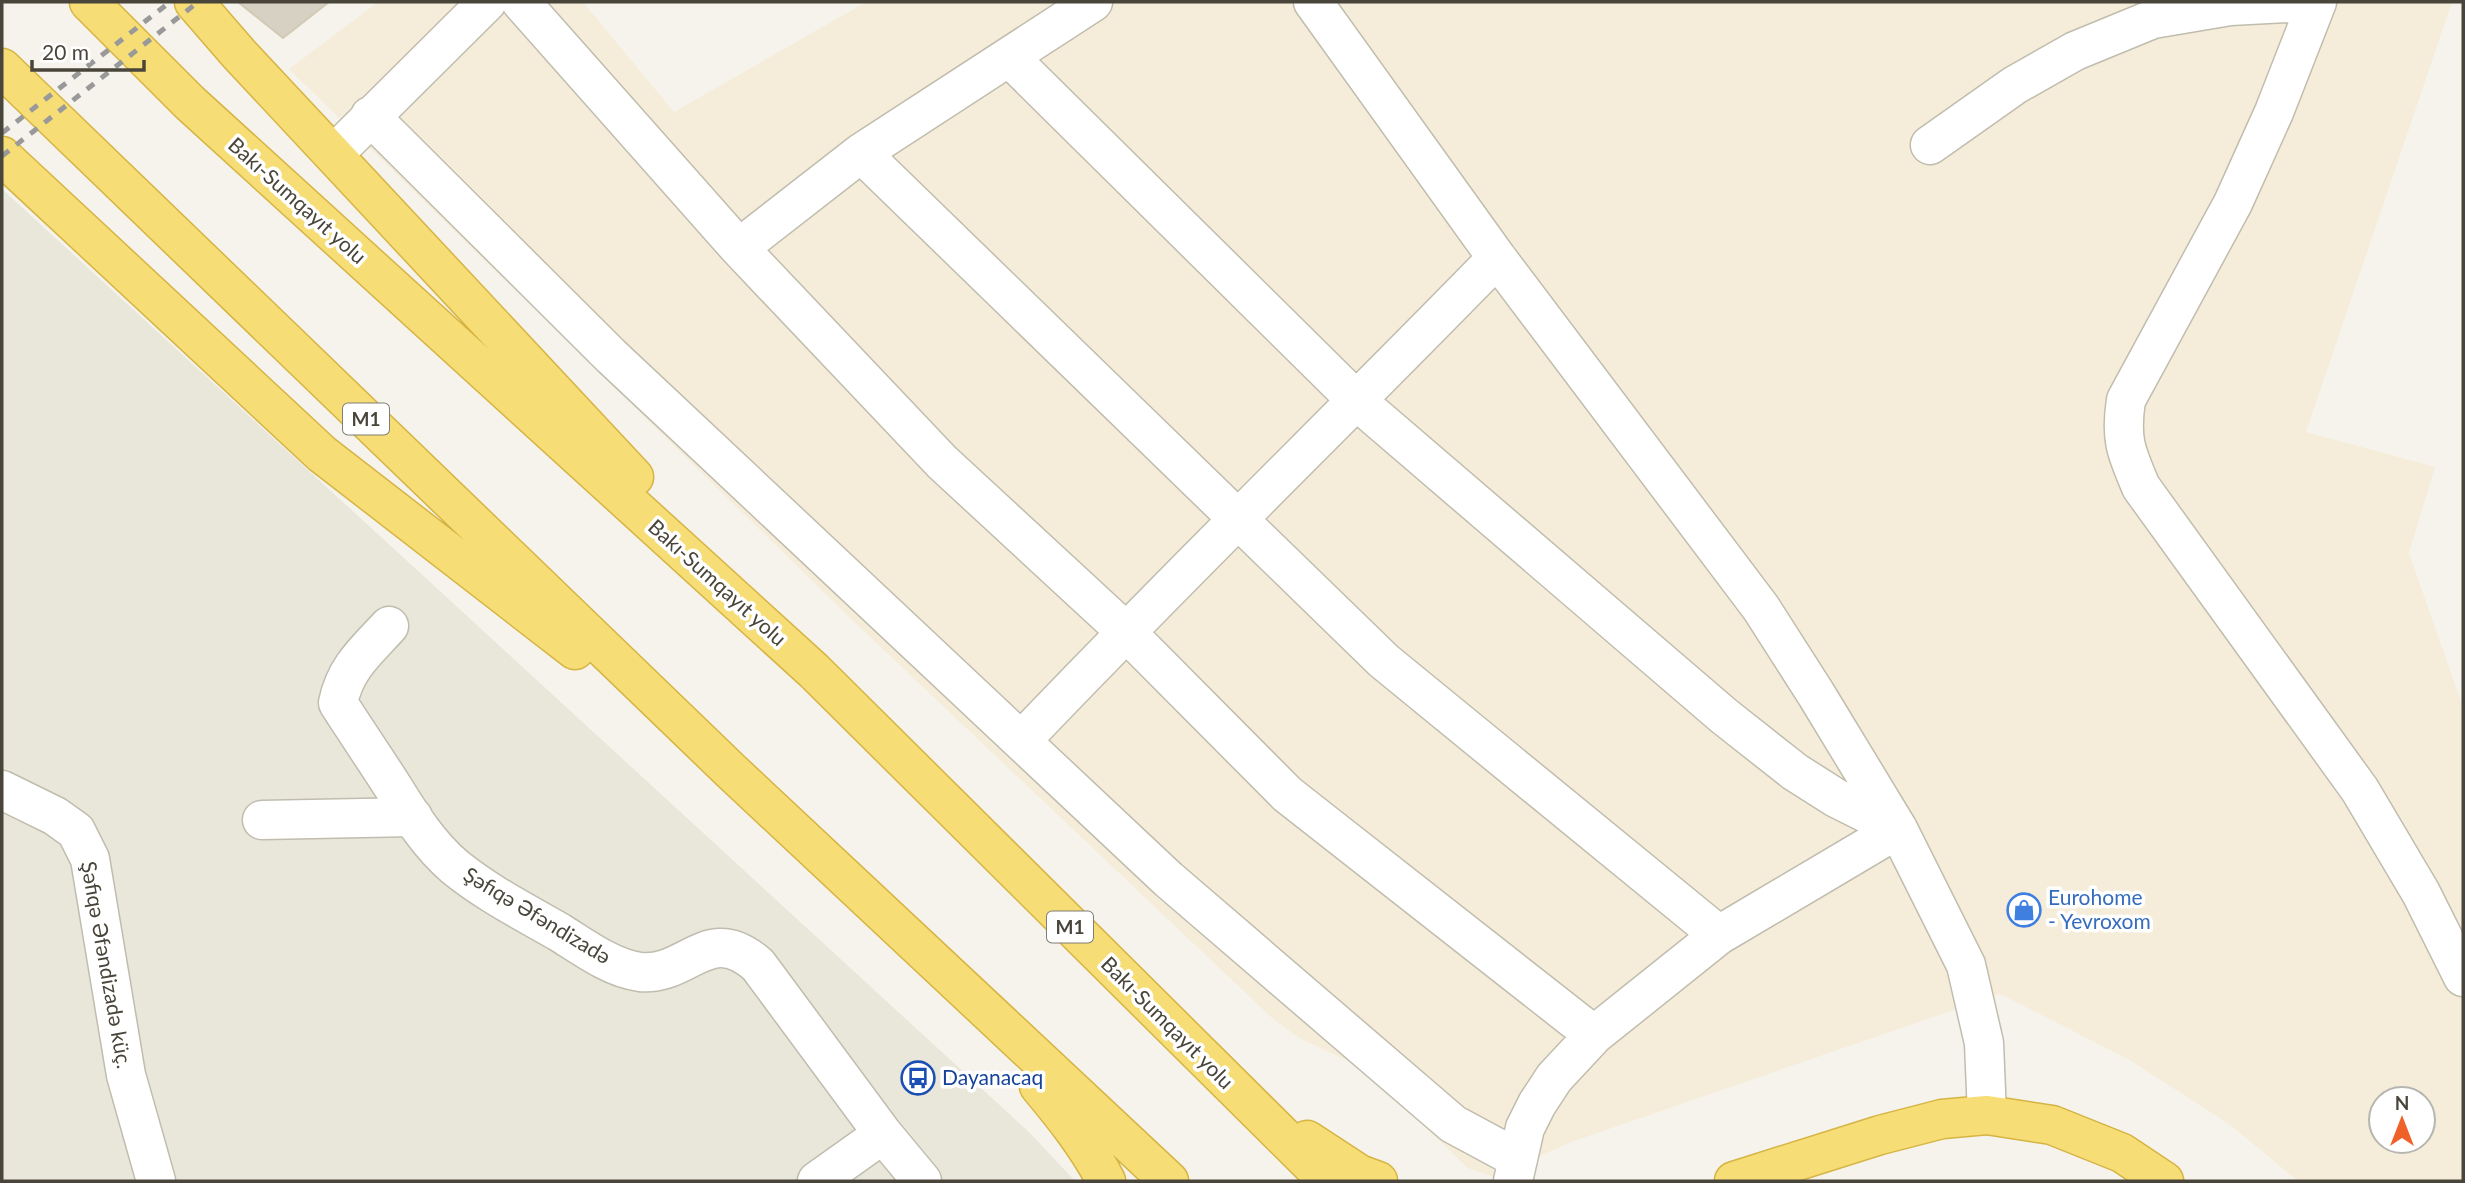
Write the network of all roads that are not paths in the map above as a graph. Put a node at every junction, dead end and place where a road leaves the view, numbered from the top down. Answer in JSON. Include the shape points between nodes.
{"nodes":[{"id":1,"x":89,"y":2,"type":"edge"},
{"id":2,"x":194,"y":2,"type":"edge"},
{"id":3,"x":487,"y":2,"type":"edge"},
{"id":4,"x":521,"y":2,"type":"edge"},
{"id":5,"x":1093,"y":2,"type":"edge"},
{"id":6,"x":1313,"y":2,"type":"edge"},
{"id":7,"x":2308,"y":2,"type":"edge"},
{"id":8,"x":2317,"y":2,"type":"edge"},
{"id":9,"x":1010,"y":58,"type":"junction"},
{"id":10,"x":2,"y":68,"type":"edge"},
{"id":11,"x":370,"y":116,"type":"junction"},
{"id":12,"x":1930,"y":145,"type":"dead end"},
{"id":13,"x":861,"y":153,"type":"junction"},
{"id":14,"x":334,"y":154,"type":"junction"},
{"id":15,"x":2,"y":156,"type":"edge"},
{"id":16,"x":739,"y":248,"type":"junction"},
{"id":17,"x":1497,"y":258,"type":"junction"},
{"id":18,"x":1357,"y":401,"type":"junction"},
{"id":19,"x":1237,"y":520,"type":"junction"},
{"id":20,"x":389,"y":626,"type":"dead end"},
{"id":21,"x":1125,"y":631,"type":"junction"},
{"id":22,"x":814,"y":671,"type":"junction"},
{"id":23,"x":1021,"y":741,"type":"junction"},
{"id":24,"x":731,"y":771,"type":"junction"},
{"id":25,"x":2,"y":790,"type":"edge"},
{"id":26,"x":412,"y":817,"type":"junction"},
{"id":27,"x":262,"y":820,"type":"dead end"},
{"id":28,"x":1898,"y":829,"type":"junction"},
{"id":29,"x":1719,"y":935,"type":"junction"},
{"id":30,"x":948,"y":972,"type":"junction"},
{"id":31,"x":2463,"y":977,"type":"edge"},
{"id":32,"x":1594,"y":1035,"type":"junction"},
{"id":33,"x":1243,"y":1099,"type":"junction"},
{"id":34,"x":1987,"y":1115,"type":"junction"},
{"id":35,"x":883,"y":1134,"type":"junction"},
{"id":36,"x":1880,"y":1135,"type":"junction"},
{"id":37,"x":1515,"y":1170,"type":"edge"},
{"id":38,"x":156,"y":1181,"type":"edge"},
{"id":39,"x":817,"y":1181,"type":"edge"},
{"id":40,"x":922,"y":1181,"type":"edge"},
{"id":41,"x":1106,"y":1181,"type":"edge"},
{"id":42,"x":1169,"y":1181,"type":"edge"},
{"id":43,"x":1328,"y":1181,"type":"edge"},
{"id":44,"x":1378,"y":1181,"type":"edge"},
{"id":45,"x":1734,"y":1181,"type":"edge"},
{"id":46,"x":1829,"y":1181,"type":"edge"},
{"id":47,"x":2164,"y":1181,"type":"edge"}],
"edges":[{"from":1,"to":22,"type":"highway","name":"Bakı-Sumqayıt yolu","number":"M1","via":[[190,103]]},
{"from":2,"to":14,"type":"highway"},
{"from":3,"to":11,"type":"street"},
{"from":4,"to":16,"type":"street"},
{"from":5,"to":9,"type":"street"},
{"from":6,"to":17,"type":"street"},
{"from":7,"to":12,"type":"street","via":[[2231,6],[2153,19],[2075,51],[2015,85]]},
{"from":8,"to":31,"type":"street","via":[[2233,203],[2126,400],[2123,444],[2141,487],[2360,790],[2421,893]]},
{"from":9,"to":13,"type":"street"},
{"from":9,"to":18,"type":"street"},
{"from":10,"to":24,"type":"highway","number":"M1"},
{"from":11,"to":14,"type":"street"},
{"from":11,"to":23,"type":"street","via":[[611,356]]},
{"from":13,"to":16,"type":"street"},
{"from":13,"to":19,"type":"street"},
{"from":14,"to":22,"type":"highway"},
{"from":15,"to":24,"type":"highway","via":[[322,454]]},
{"from":16,"to":21,"type":"street","via":[[942,462]]},
{"from":17,"to":18,"type":"street"},
{"from":17,"to":28,"type":"street","via":[[1761,608]]},
{"from":18,"to":19,"type":"street"},
{"from":18,"to":28,"type":"street","via":[[1795,772]]},
{"from":19,"to":21,"type":"street"},
{"from":19,"to":29,"type":"street","via":[[1384,661]]},
{"from":20,"to":26,"type":"street","name":"Şəfiqə Əfəndizadə","via":[[353,665],[338,703]]},
{"from":21,"to":23,"type":"street"},
{"from":21,"to":32,"type":"street","via":[[1287,794]]},
{"from":22,"to":33,"type":"highway","name":"Bakı-Sumqayıt yolu","number":"M1"},
{"from":23,"to":37,"type":"street","via":[[1168,878],[1453,1124]]},
{"from":24,"to":30,"type":"highway","number":"M1"},
{"from":25,"to":38,"type":"street","name":"Şəfiqə Əfəndizadə küç.","via":[[76,831],[90,859],[126,1075]]},
{"from":26,"to":27,"type":"street"},
{"from":26,"to":35,"type":"street","name":"Şəfiqə Əfəndizadə","via":[[424,835],[484,888],[604,959],[640,972],[657,971],[710,949],[730,947],[744,952]]},
{"from":28,"to":29,"type":"street"},
{"from":28,"to":34,"type":"street","via":[[1966,965],[1984,1043]]},
{"from":29,"to":32,"type":"street"},
{"from":30,"to":41,"type":"highway","via":[[1073,1127]]},
{"from":30,"to":42,"type":"highway","number":"M1"},
{"from":32,"to":37,"type":"street","via":[[1537,1104],[1525,1128]]},
{"from":33,"to":43,"type":"highway","name":"Bakı-Sumqayıt yolu","number":"M1"},
{"from":33,"to":44,"type":"highway","via":[[1359,1174]]},
{"from":34,"to":36,"type":"highway","via":[[1942,1119]]},
{"from":34,"to":47,"type":"highway","via":[[2052,1125],[2122,1153]]},
{"from":35,"to":39,"type":"street"},
{"from":35,"to":40,"type":"street","name":"Şəfiqə Əfəndizadə"},
{"from":36,"to":45,"type":"highway"},
{"from":36,"to":46,"type":"highway"}]}
